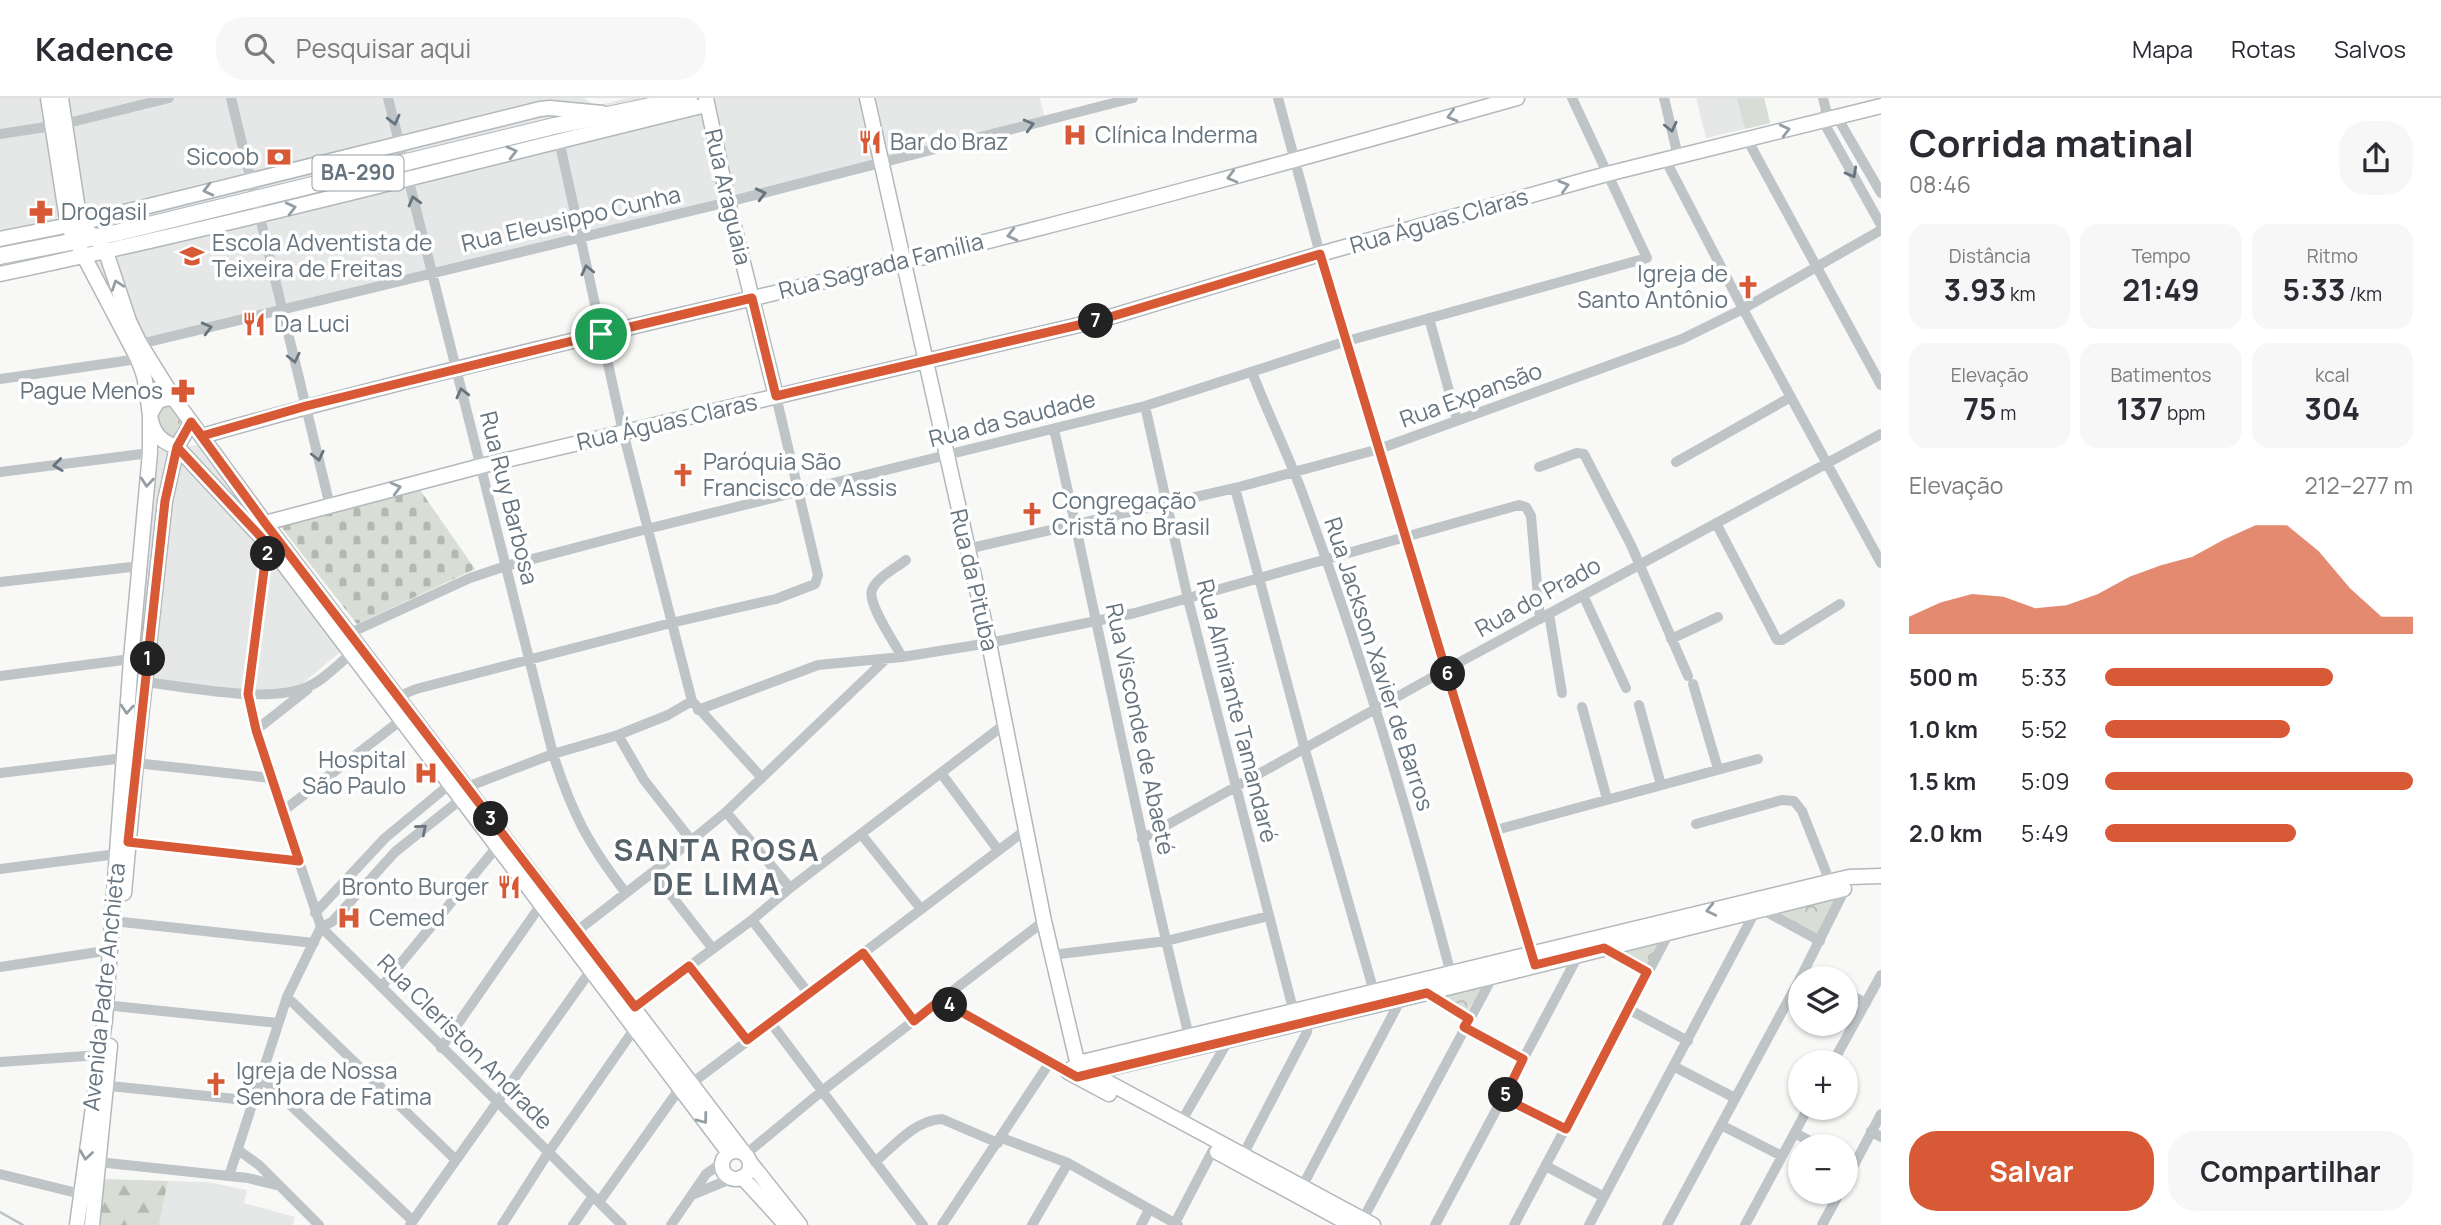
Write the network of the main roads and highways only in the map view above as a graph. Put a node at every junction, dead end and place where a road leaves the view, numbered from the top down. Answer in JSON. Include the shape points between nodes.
{"nodes":[{"id":1,"x":655,"y":98,"type":"edge"},
{"id":2,"x":689,"y":98,"type":"edge"},
{"id":3,"x":632,"y":108,"type":"junction"},
{"id":4,"x":0,"y":256,"type":"edge"}],
"edges":[{"from":1,"to":3,"type":"main road","number":"BA-290"},
{"from":2,"to":3,"type":"main road","number":"BA-290"},
{"from":3,"to":4,"type":"main road","number":"BA-290","via":[[557,133],[406,170],[257,198],[95,238],[79,250]]}]}
